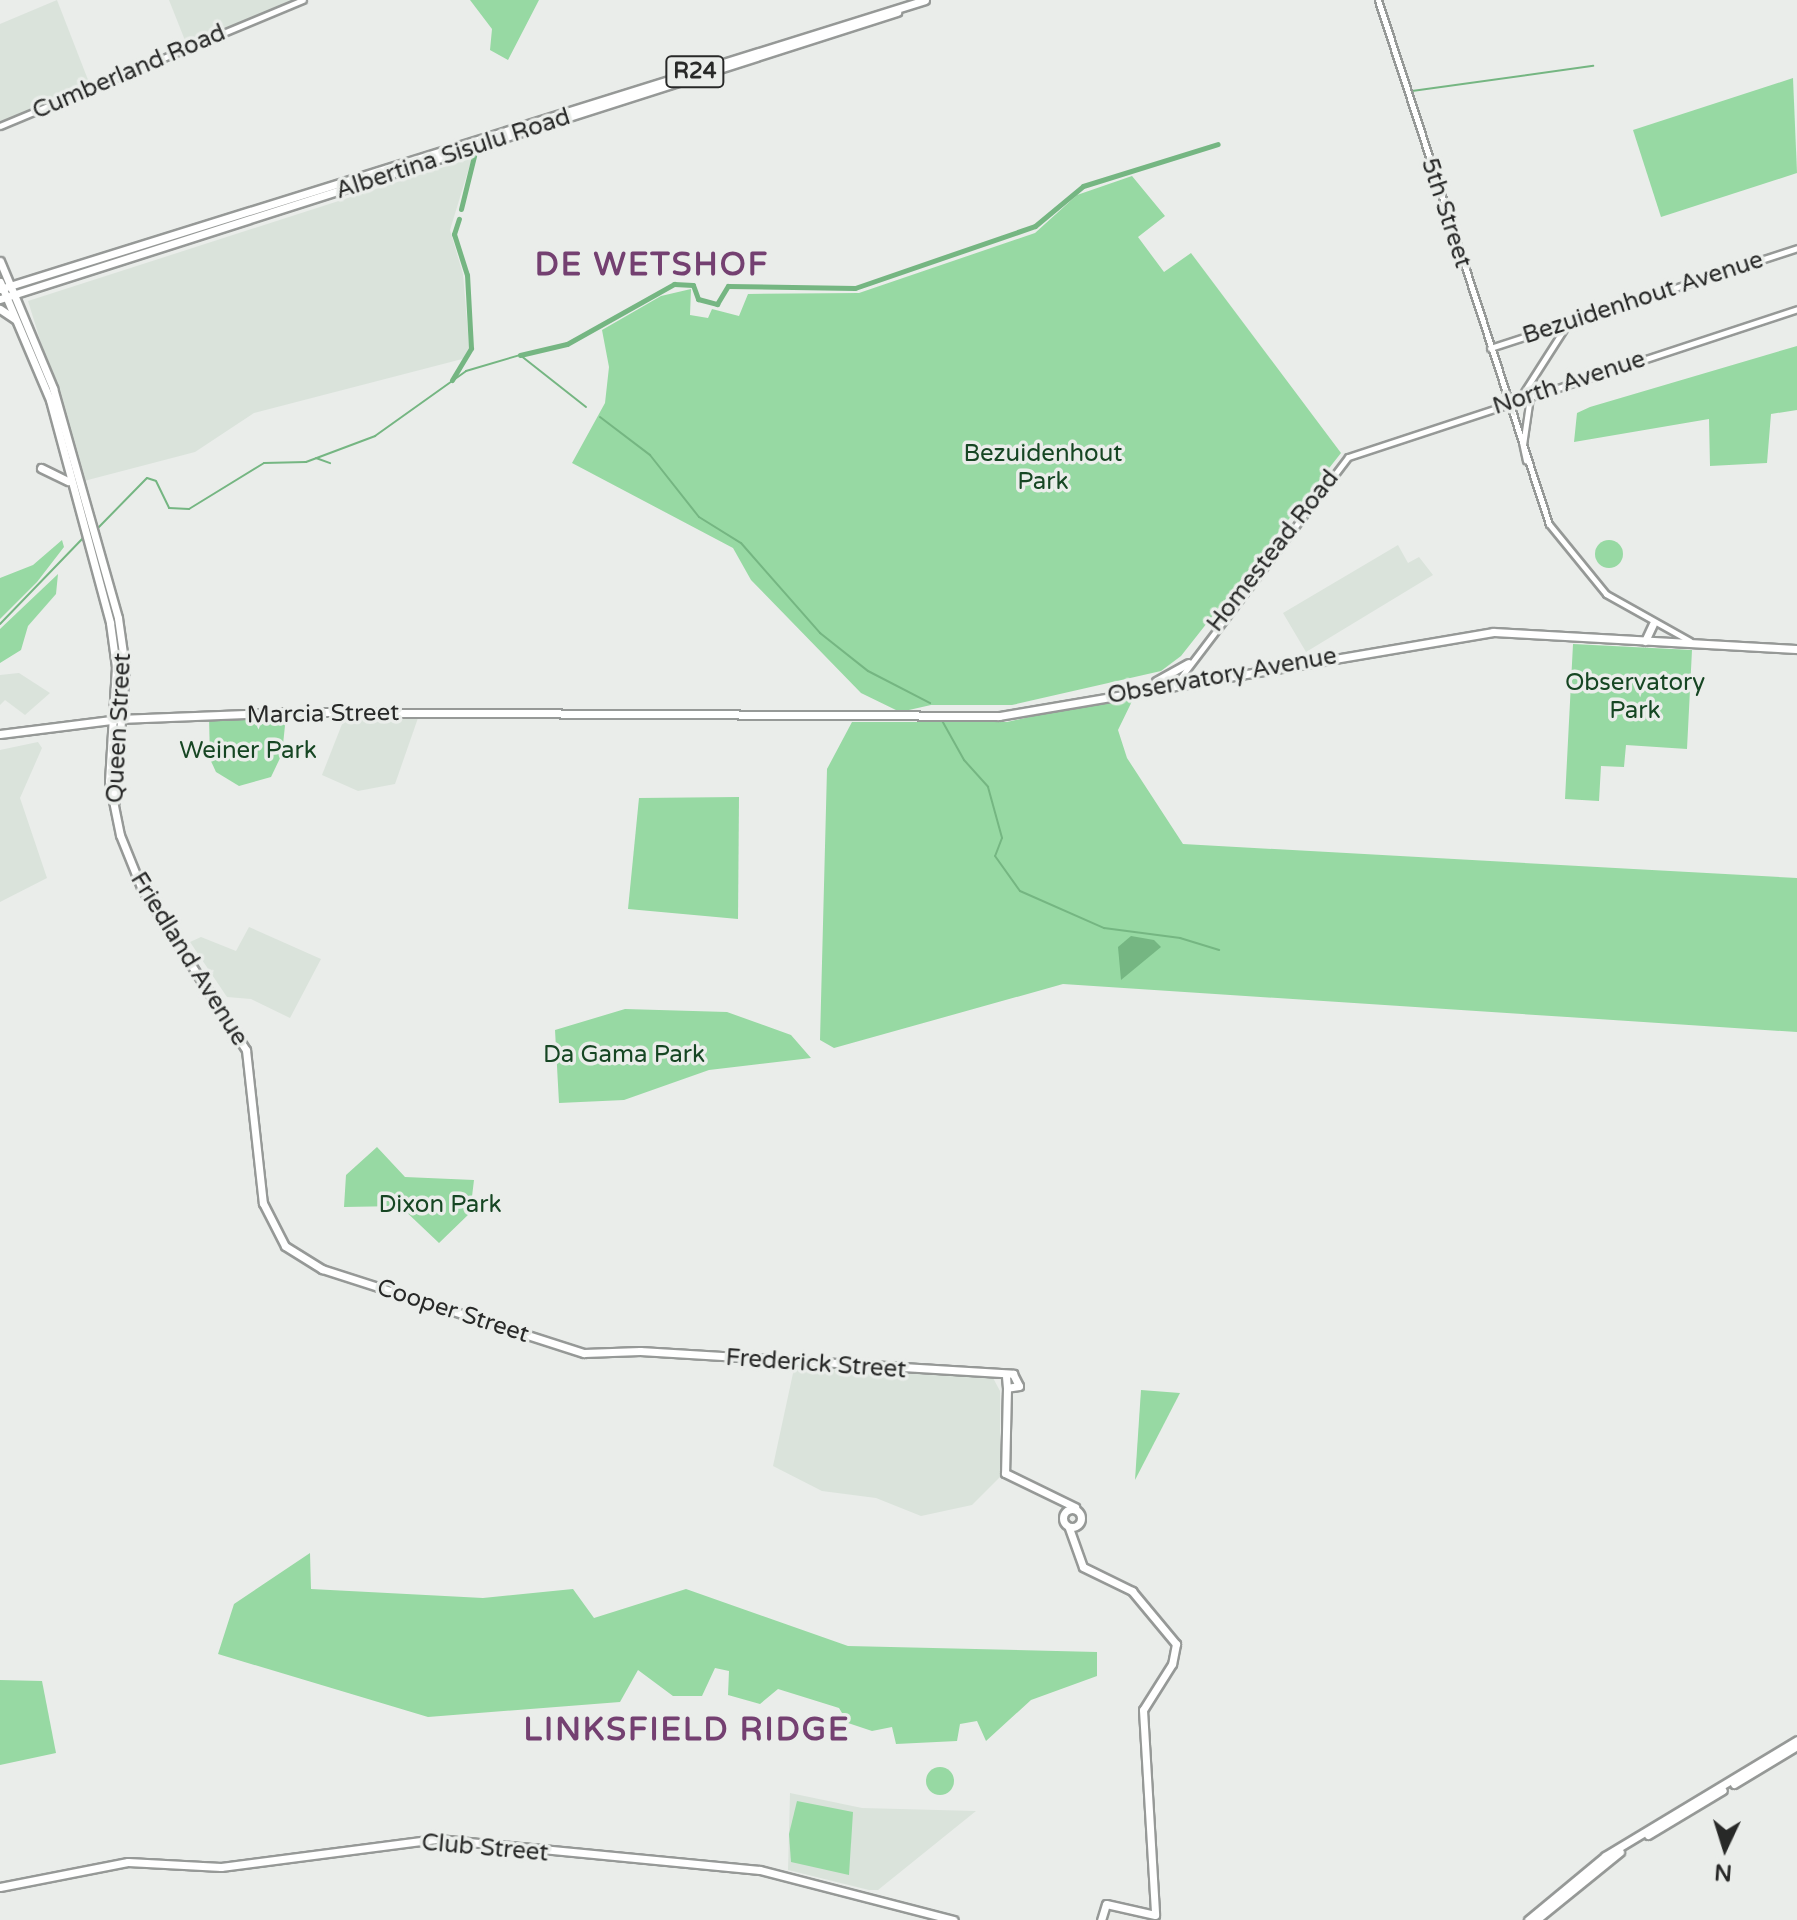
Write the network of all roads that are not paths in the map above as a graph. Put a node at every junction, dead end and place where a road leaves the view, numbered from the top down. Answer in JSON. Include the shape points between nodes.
{"nodes":[{"id":1,"x":303,"y":0,"type":"edge"},
{"id":2,"x":925,"y":0,"type":"edge"},
{"id":3,"x":1378,"y":0,"type":"edge"},
{"id":4,"x":904,"y":7,"type":"junction"},
{"id":5,"x":0,"y":126,"type":"edge"},
{"id":6,"x":1797,"y":248,"type":"edge"},
{"id":7,"x":0,"y":261,"type":"edge"},
{"id":8,"x":4,"y":286,"type":"edge"},
{"id":9,"x":8,"y":297,"type":"edge"},
{"id":10,"x":0,"y":309,"type":"edge"},
{"id":11,"x":1797,"y":309,"type":"edge"},
{"id":12,"x":17,"y":320,"type":"junction"},
{"id":13,"x":1569,"y":322,"type":"junction"},
{"id":14,"x":1490,"y":348,"type":"junction"},
{"id":15,"x":1529,"y":386,"type":"junction"},
{"id":16,"x":1539,"y":394,"type":"junction"},
{"id":17,"x":1531,"y":396,"type":"junction"},
{"id":18,"x":1516,"y":401,"type":"junction"},
{"id":19,"x":1509,"y":403,"type":"junction"},
{"id":20,"x":1515,"y":427,"type":"junction"},
{"id":21,"x":1523,"y":445,"type":"junction"},
{"id":22,"x":1526,"y":461,"type":"junction"},
{"id":23,"x":1343,"y":462,"type":"joint"},
{"id":24,"x":41,"y":468,"type":"dead end"},
{"id":25,"x":71,"y":486,"type":"junction"},
{"id":26,"x":86,"y":520,"type":"junction"},
{"id":27,"x":94,"y":548,"type":"junction"},
{"id":28,"x":1653,"y":624,"type":"junction"},
{"id":29,"x":1645,"y":641,"type":"junction"},
{"id":30,"x":1697,"y":645,"type":"junction"},
{"id":31,"x":1797,"y":649,"type":"edge"},
{"id":32,"x":1188,"y":663,"type":"junction"},
{"id":33,"x":1178,"y":681,"type":"junction"},
{"id":34,"x":1139,"y":688,"type":"junction"},
{"id":35,"x":113,"y":704,"type":"junction"},
{"id":36,"x":647,"y":715,"type":"joint"},
{"id":37,"x":115,"y":720,"type":"junction"},
{"id":38,"x":94,"y":721,"type":"junction"},
{"id":39,"x":0,"y":734,"type":"edge"},
{"id":40,"x":115,"y":815,"type":"joint"},
{"id":41,"x":322,"y":1269,"type":"joint"},
{"id":42,"x":648,"y":1351,"type":"joint"},
{"id":43,"x":1059,"y":1499,"type":"junction"},
{"id":44,"x":1075,"y":1507,"type":"junction"},
{"id":45,"x":1065,"y":1516,"type":"junction"},
{"id":46,"x":1071,"y":1528,"type":"junction"},
{"id":47,"x":1797,"y":1743,"type":"edge"},
{"id":48,"x":0,"y":1887,"type":"edge"},
{"id":49,"x":954,"y":1920,"type":"edge"},
{"id":50,"x":1101,"y":1920,"type":"edge"},
{"id":51,"x":1528,"y":1920,"type":"edge"},
{"id":52,"x":1536,"y":1920,"type":"edge"}],
"edges":[{"from":1,"to":5,"type":"street","name":"Cumberland Road"},
{"from":2,"to":4,"type":"main road","name":"Albertina Sisulu Road","number":"R24"},
{"from":3,"to":14,"type":"street","name":"5th Street"},
{"from":4,"to":8,"type":"main road","name":"Albertina Sisulu Road","number":"R24"},
{"from":4,"to":9,"type":"main road","name":"Albertina Sisulu Road","number":"R24"},
{"from":6,"to":13,"type":"street","name":"Bezuidenhout Avenue"},
{"from":7,"to":8,"type":"main road","name":"Queen Street"},
{"from":8,"to":9,"type":"main road","name":"Queen Street"},
{"from":9,"to":12,"type":"main road","name":"Queen Street"},
{"from":9,"to":26,"type":"main road","name":"Queen Street","via":[[51,379]]},
{"from":10,"to":12,"type":"main road"},
{"from":11,"to":16,"type":"street","name":"North Avenue"},
{"from":12,"to":25,"type":"main road","name":"Queen Street","via":[[50,400]]},
{"from":13,"to":14,"type":"street","name":"Bezuidenhout Avenue"},
{"from":13,"to":15,"type":"street"},
{"from":14,"to":19,"type":"street","name":"5th Street"},
{"from":15,"to":16,"type":"street"},
{"from":15,"to":18,"type":"street"},
{"from":16,"to":17,"type":"street","name":"North Avenue"},
{"from":17,"to":18,"type":"street","name":"North Avenue"},
{"from":17,"to":21,"type":"street"},
{"from":18,"to":19,"type":"street","name":"North Avenue"},
{"from":19,"to":20,"type":"street","name":"5th Street"},
{"from":19,"to":23,"type":"street","name":"North Avenue"},
{"from":20,"to":21,"type":"street","name":"5th Street"},
{"from":20,"to":22,"type":"street","name":"5th Street"},
{"from":21,"to":22,"type":"street","name":"5th Street"},
{"from":22,"to":28,"type":"street","via":[[1549,524],[1572,559],[1606,594]]},
{"from":23,"to":32,"type":"street","name":"Homestead Road"},
{"from":24,"to":25,"type":"main road","via":[[57,471]]},
{"from":25,"to":26,"type":"main road","name":"Queen Street"},
{"from":26,"to":27,"type":"main road","name":"Queen Street"},
{"from":27,"to":35,"type":"main road","name":"Queen Street","via":[[114,647]]},
{"from":27,"to":37,"type":"main road","name":"Queen Street","via":[[123,645]]},
{"from":28,"to":29,"type":"main road"},
{"from":28,"to":30,"type":"street"},
{"from":29,"to":30,"type":"main road","name":"Observatory Avenue"},
{"from":29,"to":33,"type":"main road","name":"Observatory Avenue","via":[[1487,632]]},
{"from":30,"to":31,"type":"main road","name":"Observatory Avenue"},
{"from":32,"to":33,"type":"street","name":"Homestead Road"},
{"from":32,"to":34,"type":"main road"},
{"from":33,"to":34,"type":"main road","name":"Observatory Avenue"},
{"from":34,"to":36,"type":"main road","name":"Observatory Avenue","via":[[989,716]]},
{"from":35,"to":37,"type":"main road","name":"Queen Street"},
{"from":35,"to":38,"type":"main road"},
{"from":36,"to":37,"type":"main road","name":"Marcia Street","via":[[290,712]]},
{"from":37,"to":38,"type":"main road","name":"Marcia Street"},
{"from":37,"to":40,"type":"main road","name":"Queen Street"},
{"from":38,"to":39,"type":"main road","name":"Marcia Street"},
{"from":40,"to":41,"type":"main road","name":"Friedland Avenue","via":[[141,887],[249,1057],[267,1217],[289,1250]]},
{"from":41,"to":42,"type":"main road","name":"Cooper Street","via":[[584,1353]]},
{"from":42,"to":43,"type":"main road","name":"Frederick Street","via":[[984,1377],[1008,1385],[1007,1477]]},
{"from":43,"to":44,"type":"main road"},
{"from":43,"to":45,"type":"main road"},
{"from":44,"to":45,"type":"main road"},
{"from":44,"to":46,"type":"main road"},
{"from":45,"to":46,"type":"main road"},
{"from":46,"to":50,"type":"main road","via":[[1085,1569],[1132,1591],[1173,1636],[1174,1661],[1150,1690],[1143,1715],[1155,1915],[1106,1904]]},
{"from":47,"to":51,"type":"main road","via":[[1605,1856]]},
{"from":47,"to":52,"type":"main road","via":[[1615,1856]]},
{"from":48,"to":49,"type":"main road","name":"Club Street","via":[[128,1862],[221,1867],[426,1839],[750,1868]]}]}
